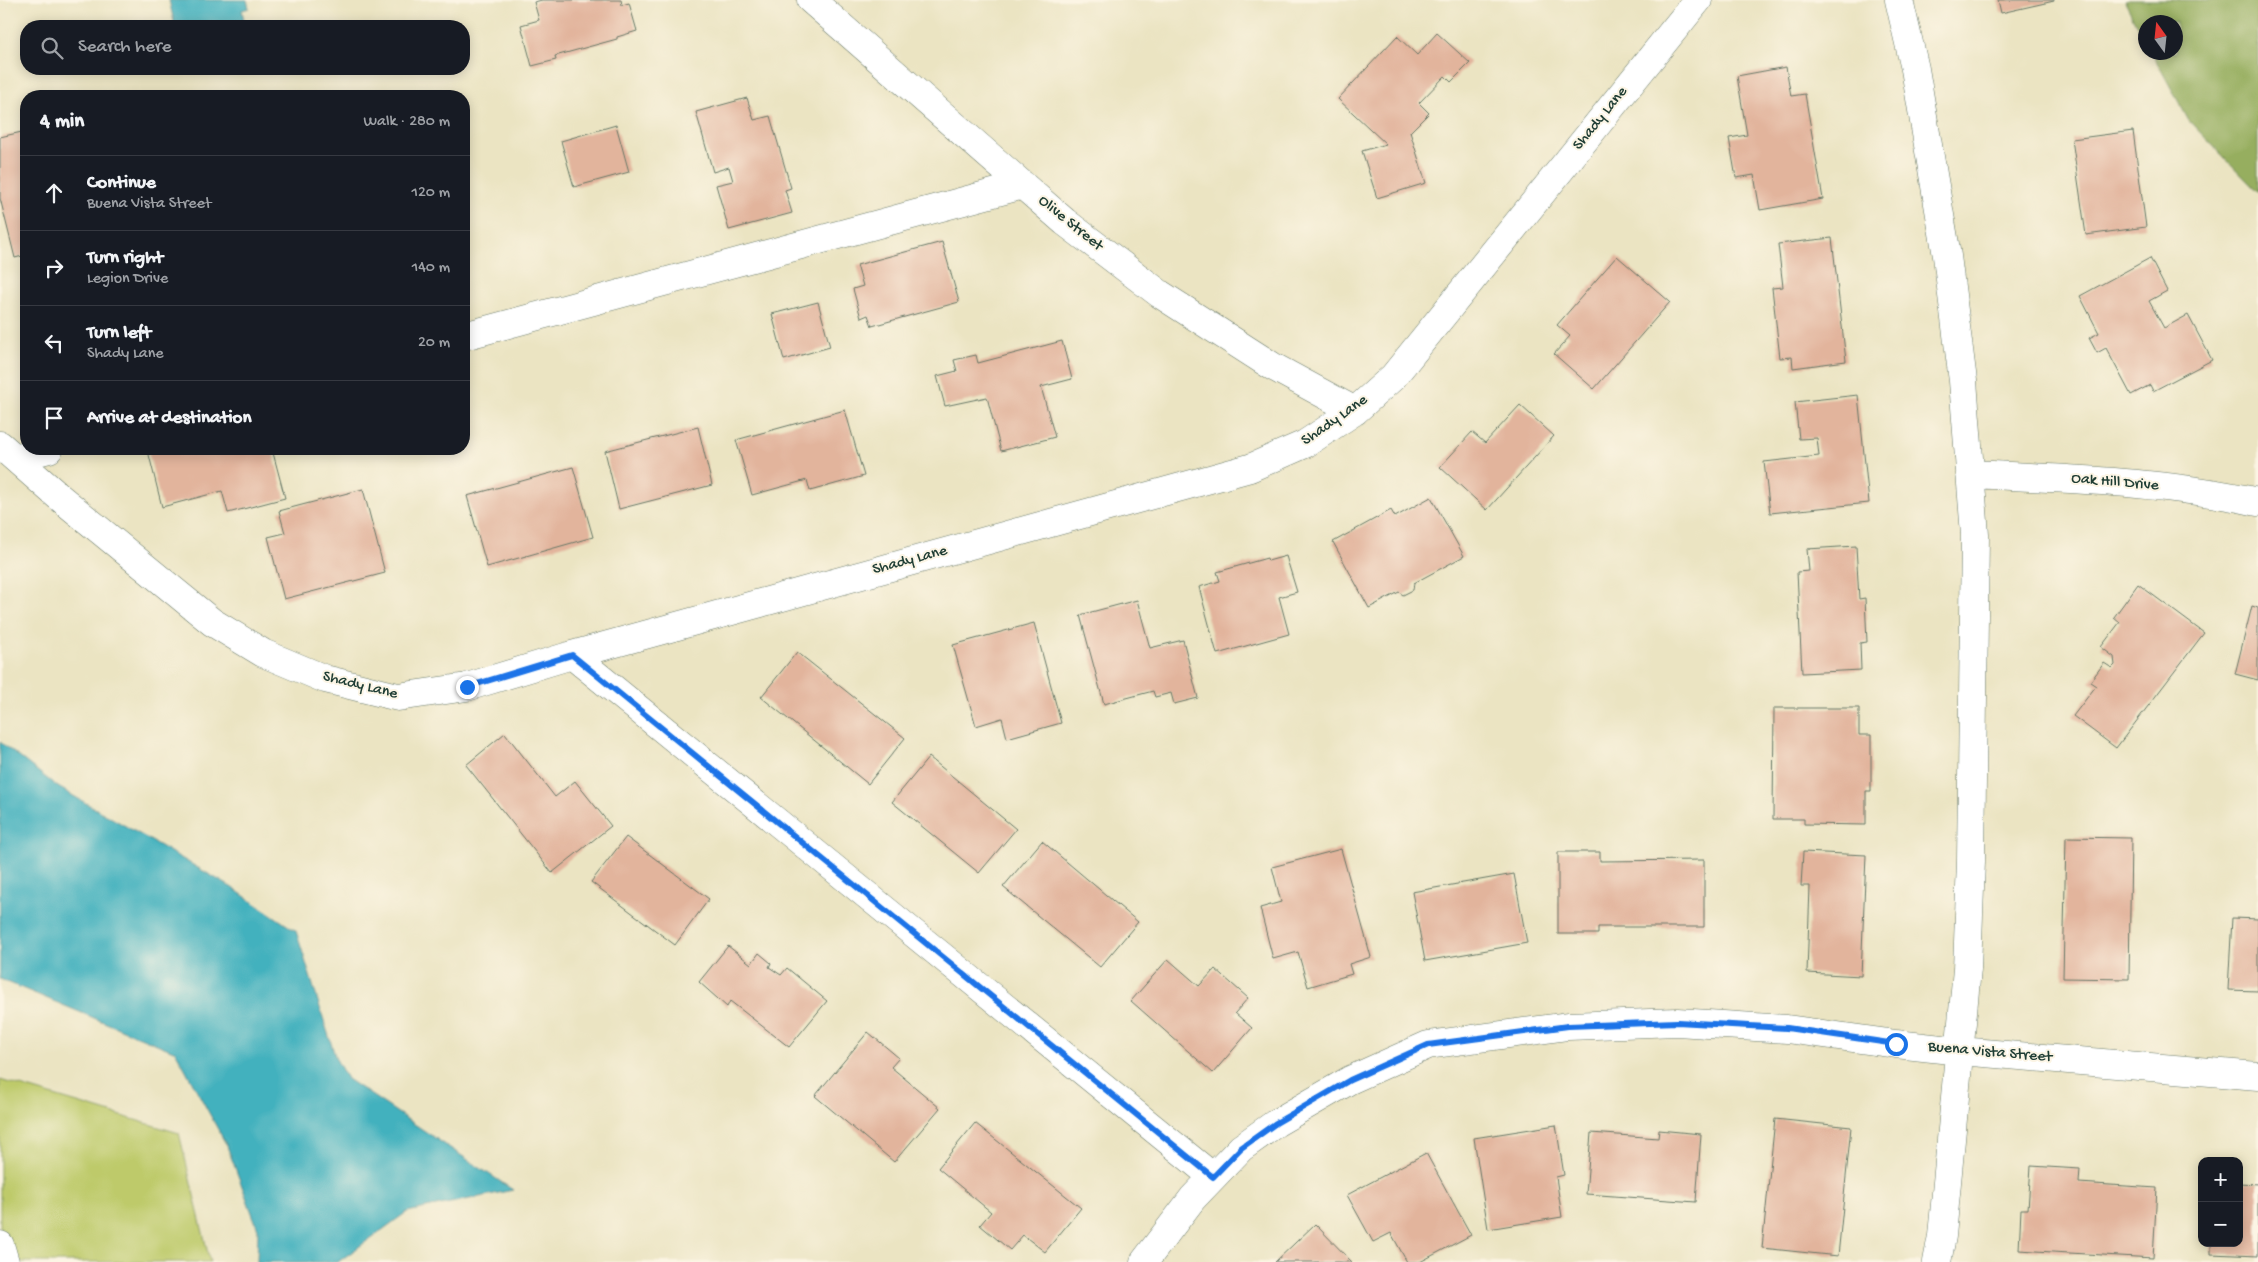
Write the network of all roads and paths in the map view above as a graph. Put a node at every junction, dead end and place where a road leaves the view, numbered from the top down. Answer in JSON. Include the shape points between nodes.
{"nodes":[{"id":1,"x":811,"y":0,"type":"edge"},
{"id":2,"x":1698,"y":0,"type":"edge"},
{"id":3,"x":1899,"y":0,"type":"edge"},
{"id":4,"x":1023,"y":185,"type":"junction"},
{"id":5,"x":470,"y":334,"type":"edge"},
{"id":6,"x":1355,"y":411,"type":"junction"},
{"id":7,"x":8,"y":451,"type":"edge"},
{"id":8,"x":1970,"y":474,"type":"junction"},
{"id":9,"x":2258,"y":502,"type":"edge"},
{"id":10,"x":572,"y":655,"type":"junction"},
{"id":11,"x":1960,"y":1051,"type":"junction"},
{"id":12,"x":2258,"y":1076,"type":"edge"},
{"id":13,"x":1213,"y":1177,"type":"junction"},
{"id":14,"x":0,"y":1245,"type":"edge"},
{"id":15,"x":5,"y":1262,"type":"edge"},
{"id":16,"x":1144,"y":1262,"type":"edge"},
{"id":17,"x":1937,"y":1262,"type":"edge"}],
"edges":[{"from":1,"to":4,"type":"street","name":"Olive Street"},
{"from":2,"to":6,"type":"street","name":"Shady Lane","via":[[1393,377]]},
{"from":3,"to":8,"type":"street","via":[[1915,69],[1947,256],[1963,381]]},
{"from":4,"to":5,"type":"street"},
{"from":4,"to":6,"type":"street","name":"Olive Street","via":[[1065,222],[1160,294],[1272,366]]},
{"from":6,"to":10,"type":"street","name":"Shady Lane","via":[[1305,444],[1250,468]]},
{"from":7,"to":10,"type":"street","name":"Shady Lane","via":[[212,622],[263,653],[325,679],[398,697],[467,687]]},
{"from":8,"to":9,"type":"street","name":"Oak Hill Drive","via":[[2126,482]]},
{"from":8,"to":11,"type":"street","via":[[1975,535],[1971,861],[1968,969]]},
{"from":10,"to":13,"type":"street"},
{"from":11,"to":12,"type":"street","name":"Buena Vista Street"},
{"from":11,"to":13,"type":"street","name":"Buena Vista Street","via":[[1787,1028],[1677,1022],[1568,1026],[1428,1045],[1350,1080],[1276,1123],[1241,1148]]},
{"from":11,"to":17,"type":"street"},
{"from":13,"to":16,"type":"street","name":"Buena Vista Street","via":[[1192,1198]]},
{"from":14,"to":15,"type":"street"}]}
